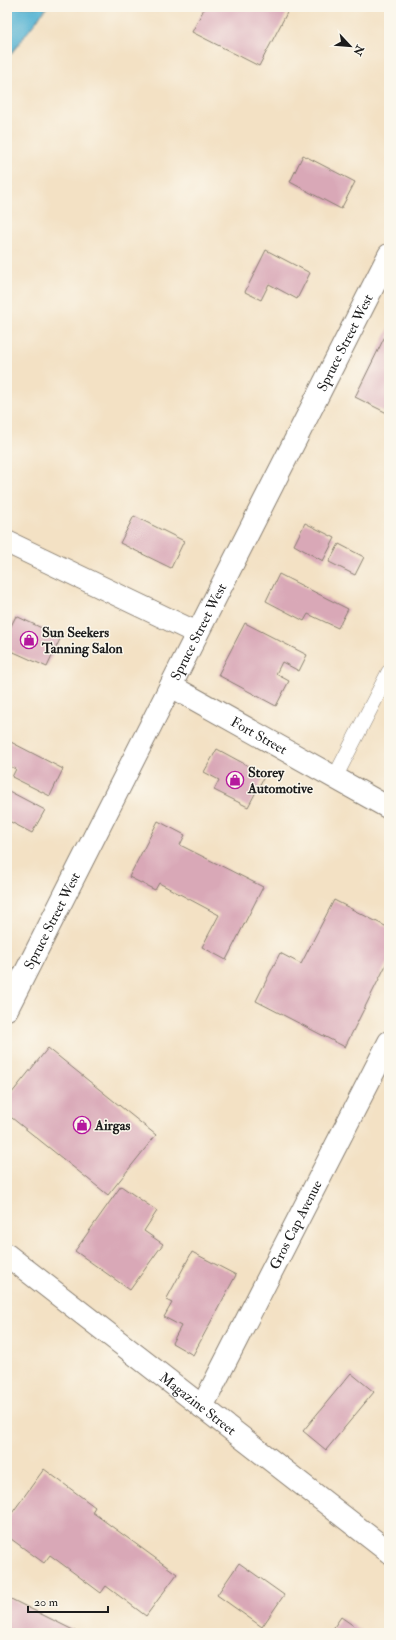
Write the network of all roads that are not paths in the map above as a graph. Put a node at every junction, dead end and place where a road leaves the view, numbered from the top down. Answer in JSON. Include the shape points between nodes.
{"nodes":[{"id":1,"x":389,"y":255,"type":"edge"},
{"id":2,"x":7,"y":542,"type":"edge"},
{"id":3,"x":197,"y":633,"type":"junction"},
{"id":4,"x":389,"y":672,"type":"edge"},
{"id":5,"x":171,"y":686,"type":"junction"},
{"id":6,"x":335,"y":778,"type":"junction"},
{"id":7,"x":389,"y":808,"type":"edge"},
{"id":8,"x":7,"y":1009,"type":"edge"},
{"id":9,"x":389,"y":1042,"type":"edge"},
{"id":10,"x":7,"y":1255,"type":"edge"},
{"id":11,"x":202,"y":1407,"type":"junction"},
{"id":12,"x":389,"y":1552,"type":"edge"}],
"edges":[{"from":1,"to":3,"type":"street","name":"Spruce Street West"},
{"from":2,"to":3,"type":"street"},
{"from":3,"to":5,"type":"street","name":"Spruce Street West"},
{"from":4,"to":6,"type":"lane"},
{"from":5,"to":6,"type":"street","name":"Fort Street"},
{"from":5,"to":8,"type":"street","name":"Spruce Street West"},
{"from":6,"to":7,"type":"street","name":"Fort Street"},
{"from":9,"to":11,"type":"street","name":"Gros Cap Avenue"},
{"from":10,"to":11,"type":"street","name":"Magazine Street"},
{"from":11,"to":12,"type":"street","name":"Magazine Street"}]}
